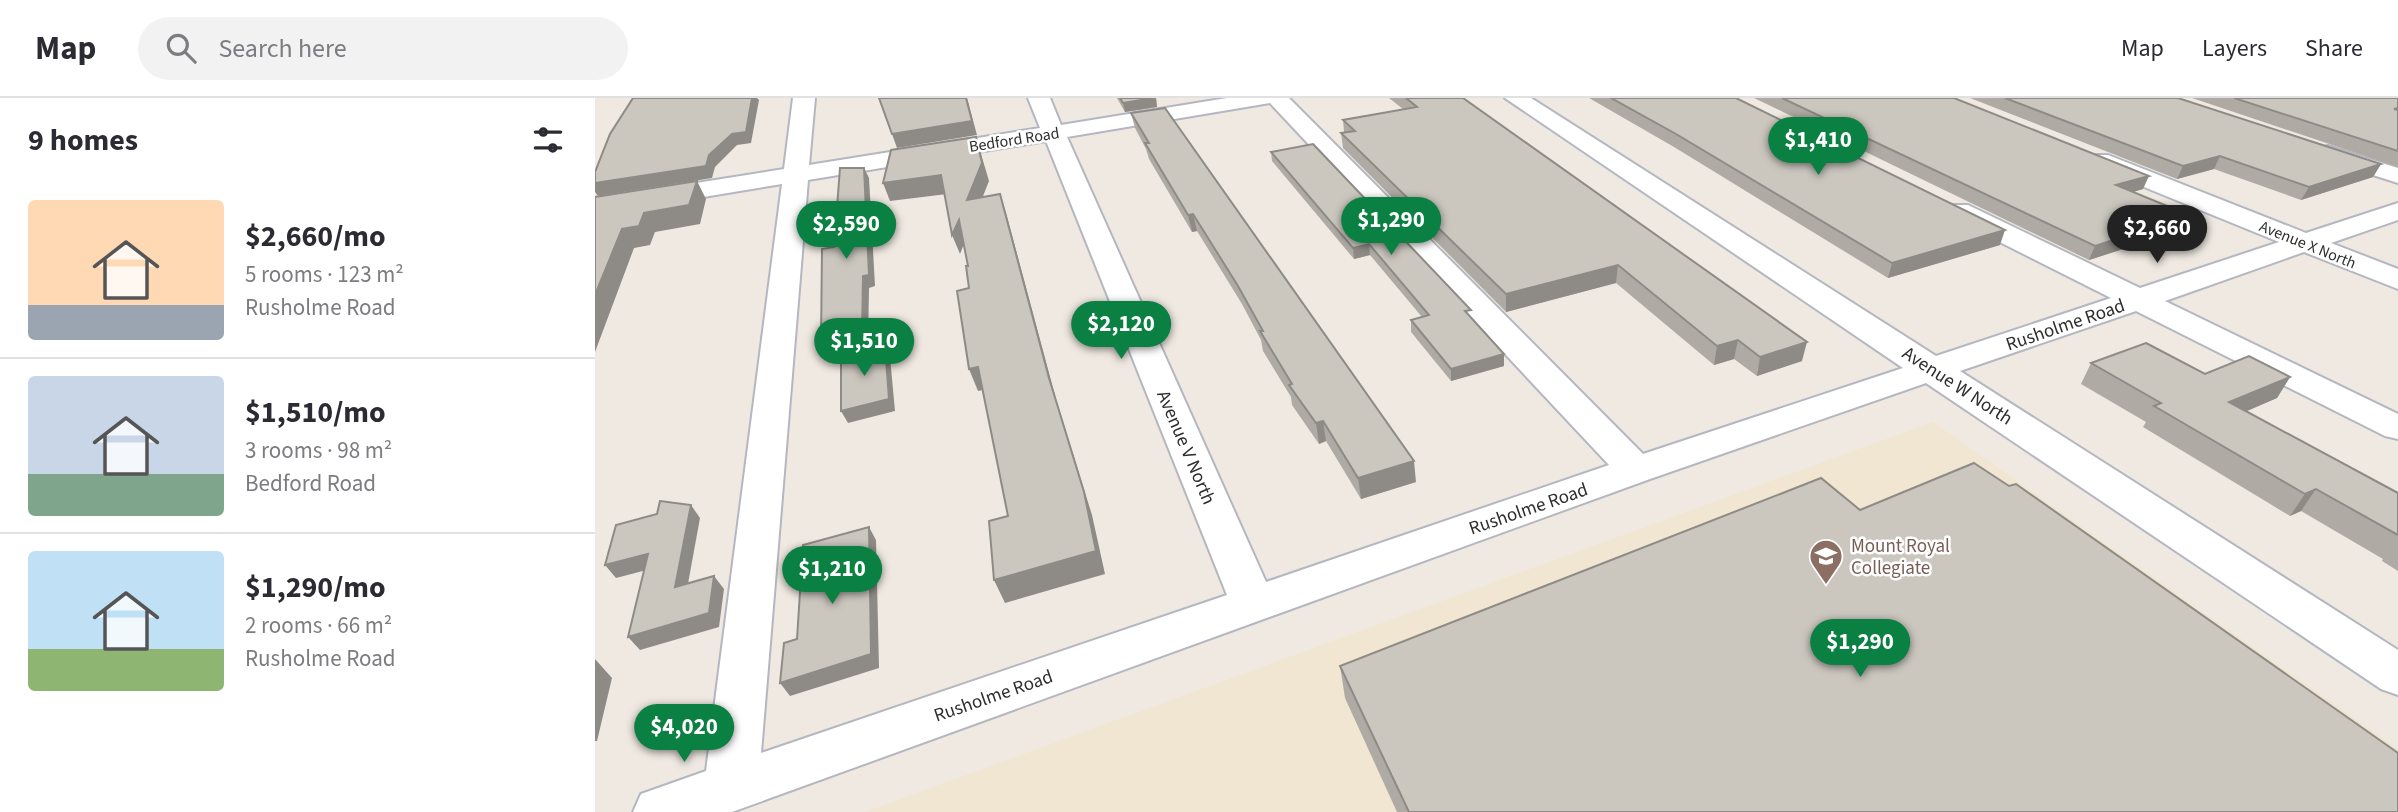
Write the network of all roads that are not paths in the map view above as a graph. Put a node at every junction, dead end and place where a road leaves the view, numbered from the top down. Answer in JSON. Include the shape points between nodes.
{"nodes":[{"id":1,"x":804,"y":98,"type":"edge"},
{"id":2,"x":1039,"y":98,"type":"edge"},
{"id":3,"x":1267,"y":98,"type":"edge"},
{"id":4,"x":1277,"y":98,"type":"edge"},
{"id":5,"x":1515,"y":98,"type":"edge"},
{"id":6,"x":1053,"y":133,"type":"junction"},
{"id":7,"x":2307,"y":146,"type":"edge"},
{"id":8,"x":2073,"y":150,"type":"edge"},
{"id":9,"x":794,"y":175,"type":"junction"},
{"id":10,"x":2398,"y":176,"type":"edge"},
{"id":11,"x":1938,"y":200,"type":"edge"},
{"id":12,"x":595,"y":207,"type":"edge"},
{"id":13,"x":2398,"y":211,"type":"edge"},
{"id":14,"x":2303,"y":242,"type":"junction"},
{"id":15,"x":2398,"y":280,"type":"edge"},
{"id":16,"x":2137,"y":299,"type":"junction"},
{"id":17,"x":1933,"y":369,"type":"junction"},
{"id":18,"x":2398,"y":428,"type":"edge"},
{"id":19,"x":1636,"y":470,"type":"junction"},
{"id":20,"x":1253,"y":603,"type":"junction"},
{"id":21,"x":2398,"y":675,"type":"edge"},
{"id":22,"x":731,"y":788,"type":"junction"},
{"id":23,"x":661,"y":812,"type":"edge"}],
"edges":[{"from":1,"to":9,"type":"street"},
{"from":2,"to":6,"type":"street","name":"Avenue V North"},
{"from":3,"to":6,"type":"street","name":"Bedford Road"},
{"from":4,"to":19,"type":"street"},
{"from":5,"to":17,"type":"street","name":"Avenue W North"},
{"from":6,"to":9,"type":"street","name":"Bedford Road"},
{"from":6,"to":20,"type":"street","name":"Avenue V North"},
{"from":7,"to":10,"type":"street"},
{"from":8,"to":14,"type":"street","name":"Avenue X North"},
{"from":9,"to":12,"type":"street","name":"Bedford Road"},
{"from":9,"to":22,"type":"street"},
{"from":11,"to":16,"type":"street"},
{"from":13,"to":14,"type":"street","name":"Rusholme Road"},
{"from":14,"to":15,"type":"street","name":"Avenue X North"},
{"from":14,"to":16,"type":"street","name":"Rusholme Road"},
{"from":16,"to":17,"type":"street","name":"Rusholme Road"},
{"from":16,"to":18,"type":"street"},
{"from":17,"to":19,"type":"street","name":"Rusholme Road"},
{"from":17,"to":21,"type":"street","name":"Avenue W North"},
{"from":19,"to":20,"type":"street","name":"Rusholme Road"},
{"from":20,"to":22,"type":"street","name":"Rusholme Road"},
{"from":22,"to":23,"type":"street","name":"Rusholme Road"}]}
